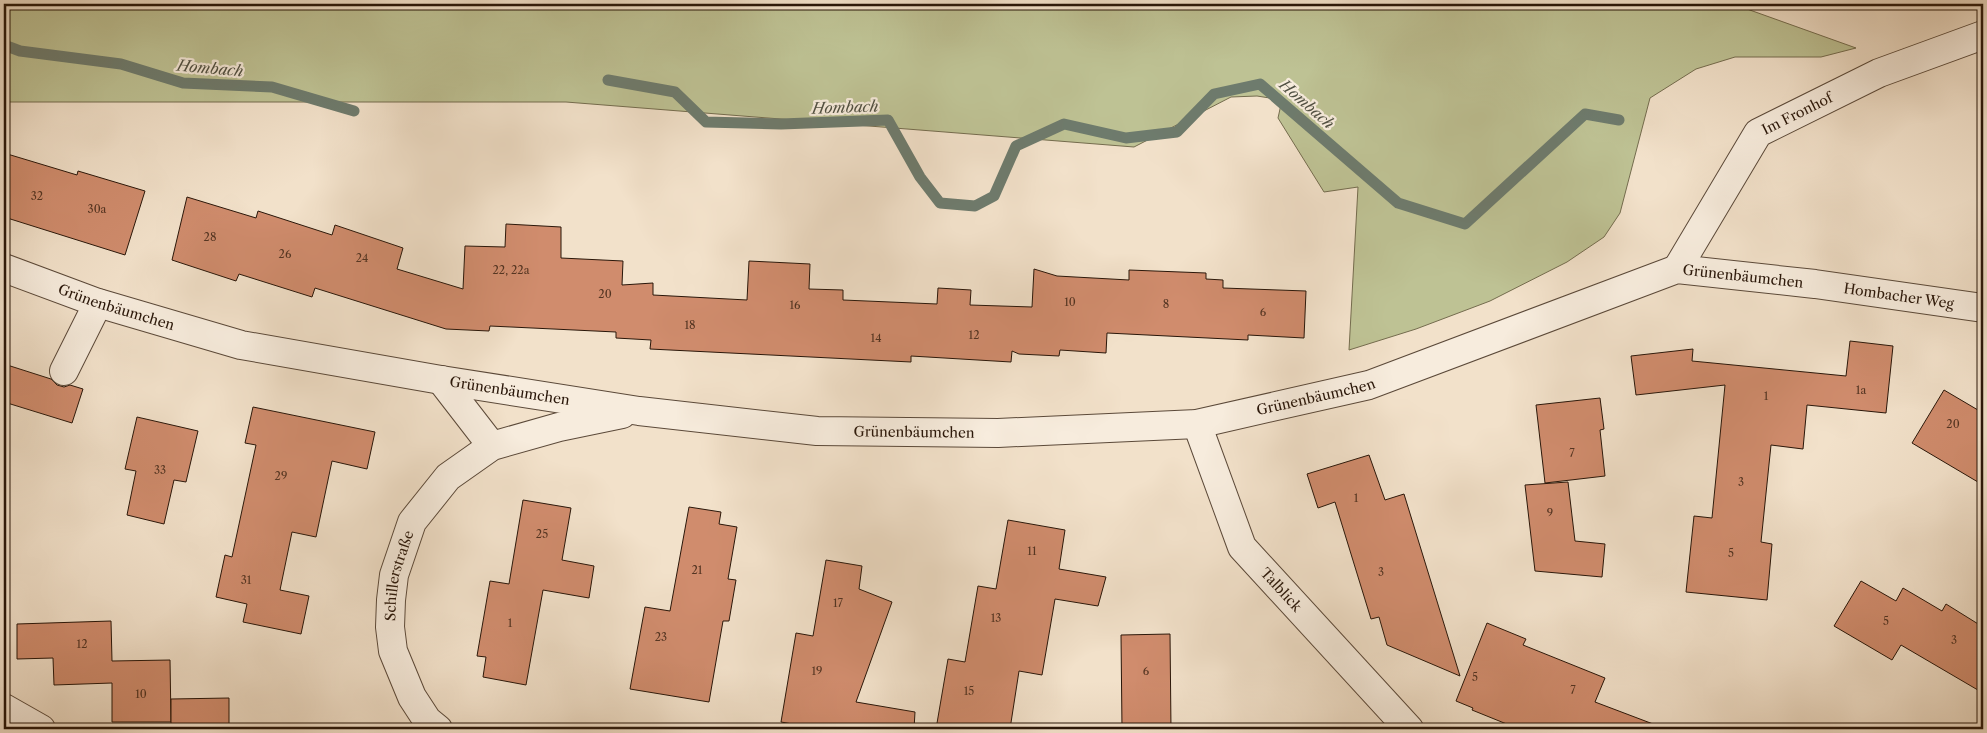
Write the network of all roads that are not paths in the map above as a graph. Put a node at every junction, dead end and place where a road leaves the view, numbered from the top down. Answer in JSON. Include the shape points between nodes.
{"nodes":[{"id":1,"x":1983,"y":35,"type":"edge"},
{"id":2,"x":4,"y":268,"type":"edge"},
{"id":3,"x":1677,"y":269,"type":"junction"},
{"id":4,"x":1815,"y":284,"type":"joint"},
{"id":5,"x":98,"y":303,"type":"junction"},
{"id":6,"x":1983,"y":308,"type":"edge"},
{"id":7,"x":64,"y":371,"type":"dead end"},
{"id":8,"x":441,"y":380,"type":"junction"},
{"id":9,"x":639,"y":411,"type":"junction"},
{"id":10,"x":1197,"y":424,"type":"junction"},
{"id":11,"x":492,"y":446,"type":"junction"},
{"id":12,"x":4,"y":708,"type":"edge"},
{"id":13,"x":41,"y":729,"type":"edge"},
{"id":14,"x":438,"y":729,"type":"edge"},
{"id":15,"x":1409,"y":729,"type":"edge"}],
"edges":[{"from":1,"to":3,"type":"street","name":"Im Fronhof","via":[[1879,73],[1758,133]]},
{"from":2,"to":5,"type":"street","name":"Grünenbäumchen"},
{"from":3,"to":4,"type":"street","name":"Grünenbäumchen"},
{"from":3,"to":10,"type":"street","name":"Grünenbäumchen","via":[[1369,385]]},
{"from":4,"to":6,"type":"street","name":"Hombacher Weg"},
{"from":5,"to":7,"type":"street"},
{"from":5,"to":8,"type":"street","name":"Grünenbäumchen","via":[[241,345]]},
{"from":8,"to":9,"type":"street","name":"Grünenbäumchen"},
{"from":8,"to":11,"type":"street"},
{"from":9,"to":10,"type":"street","name":"Grünenbäumchen","via":[[817,430],[998,433]]},
{"from":9,"to":11,"type":"street","name":"Schillerstraße","via":[[559,427]]},
{"from":10,"to":15,"type":"street","name":"Talblick","via":[[1242,547]]},
{"from":11,"to":14,"type":"street","name":"Schillerstraße","via":[[448,477],[412,522],[394,575],[390,627],[393,651],[412,697],[427,720]]},
{"from":12,"to":13,"type":"street"}]}
